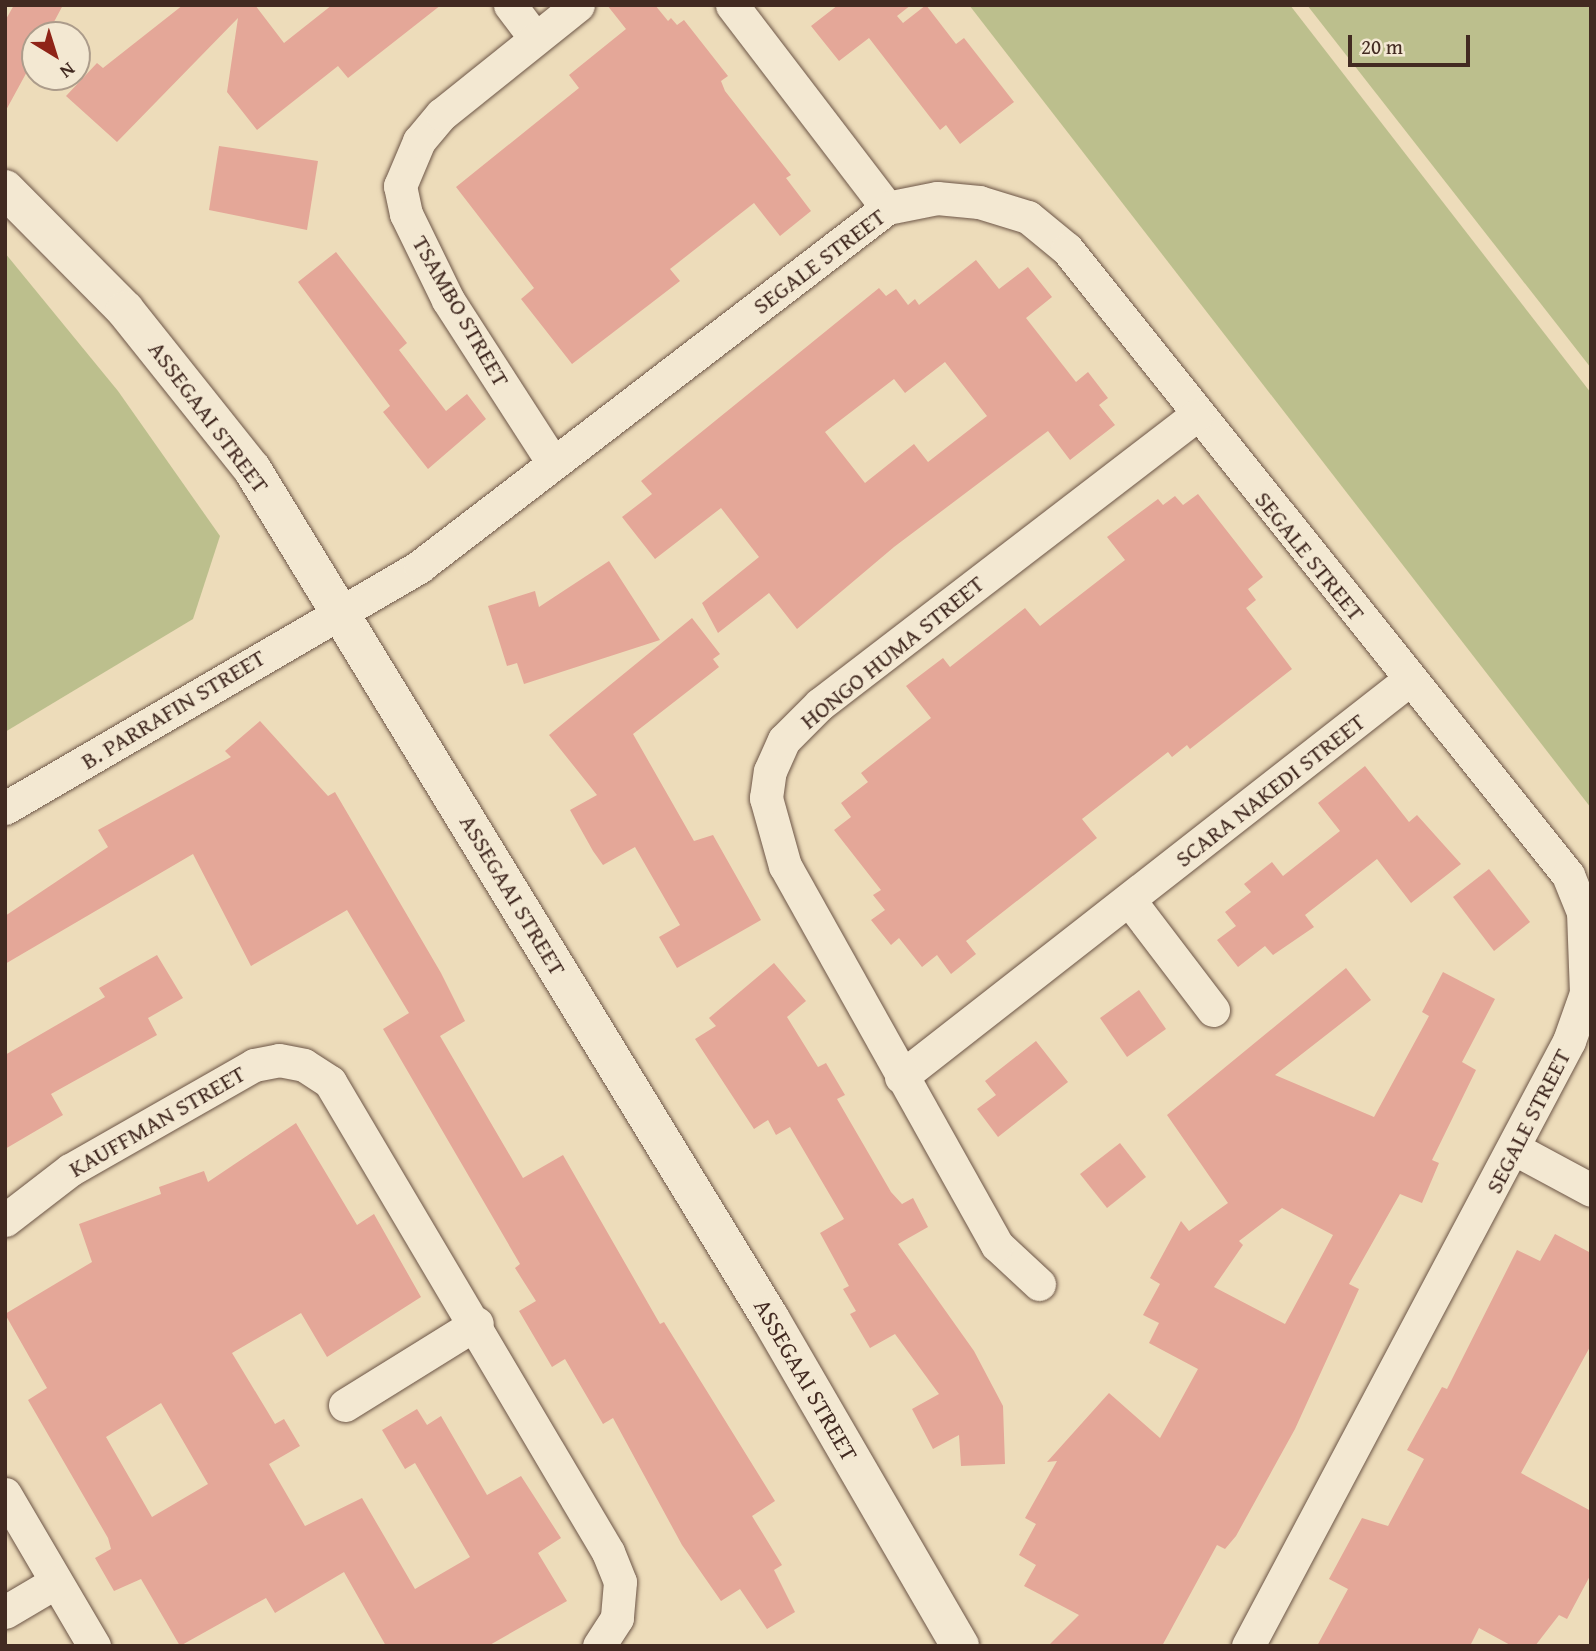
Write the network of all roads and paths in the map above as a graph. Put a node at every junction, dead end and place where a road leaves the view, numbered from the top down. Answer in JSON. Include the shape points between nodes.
{"nodes":[{"id":1,"x":510,"y":5,"type":"edge"},
{"id":2,"x":578,"y":5,"type":"edge"},
{"id":3,"x":732,"y":5,"type":"edge"},
{"id":4,"x":536,"y":38,"type":"junction"},
{"id":5,"x":5,"y":189,"type":"edge"},
{"id":6,"x":887,"y":208,"type":"junction"},
{"id":7,"x":1196,"y":415,"type":"junction"},
{"id":8,"x":553,"y":463,"type":"junction"},
{"id":9,"x":340,"y":611,"type":"junction"},
{"id":10,"x":1409,"y":680,"type":"junction"},
{"id":11,"x":5,"y":808,"type":"edge"},
{"id":12,"x":1130,"y":901,"type":"junction"},
{"id":13,"x":1213,"y":1010,"type":"dead end"},
{"id":14,"x":901,"y":1077,"type":"junction"},
{"id":15,"x":1515,"y":1150,"type":"junction"},
{"id":16,"x":1591,"y":1190,"type":"edge"},
{"id":17,"x":5,"y":1220,"type":"edge"},
{"id":18,"x":1040,"y":1284,"type":"dead end"},
{"id":19,"x":477,"y":1323,"type":"junction"},
{"id":20,"x":345,"y":1405,"type":"dead end"},
{"id":21,"x":5,"y":1493,"type":"edge"},
{"id":22,"x":56,"y":1583,"type":"junction"},
{"id":23,"x":5,"y":1612,"type":"edge"},
{"id":24,"x":93,"y":1646,"type":"edge"},
{"id":25,"x":598,"y":1646,"type":"edge"},
{"id":26,"x":960,"y":1646,"type":"edge"},
{"id":27,"x":1248,"y":1646,"type":"edge"}],
"edges":[{"from":1,"to":4,"type":"street"},
{"from":2,"to":4,"type":"street","name":"TSAMBO STREET"},
{"from":3,"to":6,"type":"street"},
{"from":4,"to":8,"type":"street","name":"TSAMBO STREET","via":[[442,114],[419,141],[400,186],[406,214],[448,300]]},
{"from":5,"to":9,"type":"street","name":"ASSEGAAI STREET","via":[[35,213],[188,383],[252,469]]},
{"from":6,"to":7,"type":"street","name":"SEGALE STREET","via":[[937,198],[979,202],[1028,217],[1067,249]]},
{"from":6,"to":8,"type":"street","name":"SEGALE STREET"},
{"from":7,"to":10,"type":"street","name":"SEGALE STREET"},
{"from":7,"to":14,"type":"street","name":"HONGO HUMA STREET","via":[[820,704],[785,740],[770,771],[766,798],[785,866]]},
{"from":8,"to":9,"type":"street","name":"SEGALE STREET","via":[[420,566]]},
{"from":9,"to":11,"type":"street","name":"B. PARRAFIN STREET"},
{"from":9,"to":26,"type":"street","name":"ASSEGAAI STREET","via":[[770,1318]]},
{"from":10,"to":12,"type":"street","name":"SCARA NAKEDI STREET"},
{"from":10,"to":15,"type":"street","name":"SEGALE STREET","via":[[1568,875],[1583,912],[1586,993],[1569,1041]]},
{"from":12,"to":13,"type":"street"},
{"from":12,"to":14,"type":"street","name":"SCARA NAKEDI STREET"},
{"from":14,"to":18,"type":"street","name":"HONGO HUMA STREET","via":[[997,1245]]},
{"from":15,"to":16,"type":"street"},
{"from":15,"to":27,"type":"street","name":"SEGALE STREET"},
{"from":17,"to":19,"type":"street","name":"KAUFFMAN STREET","via":[[70,1170],[216,1084],[254,1065],[279,1060],[304,1065],[330,1082],[351,1110]]},
{"from":19,"to":20,"type":"street"},
{"from":19,"to":25,"type":"street","name":"KAUFFMAN STREET","via":[[616,1572],[617,1618]]},
{"from":21,"to":22,"type":"street"},
{"from":22,"to":23,"type":"street"},
{"from":22,"to":24,"type":"street"}]}
